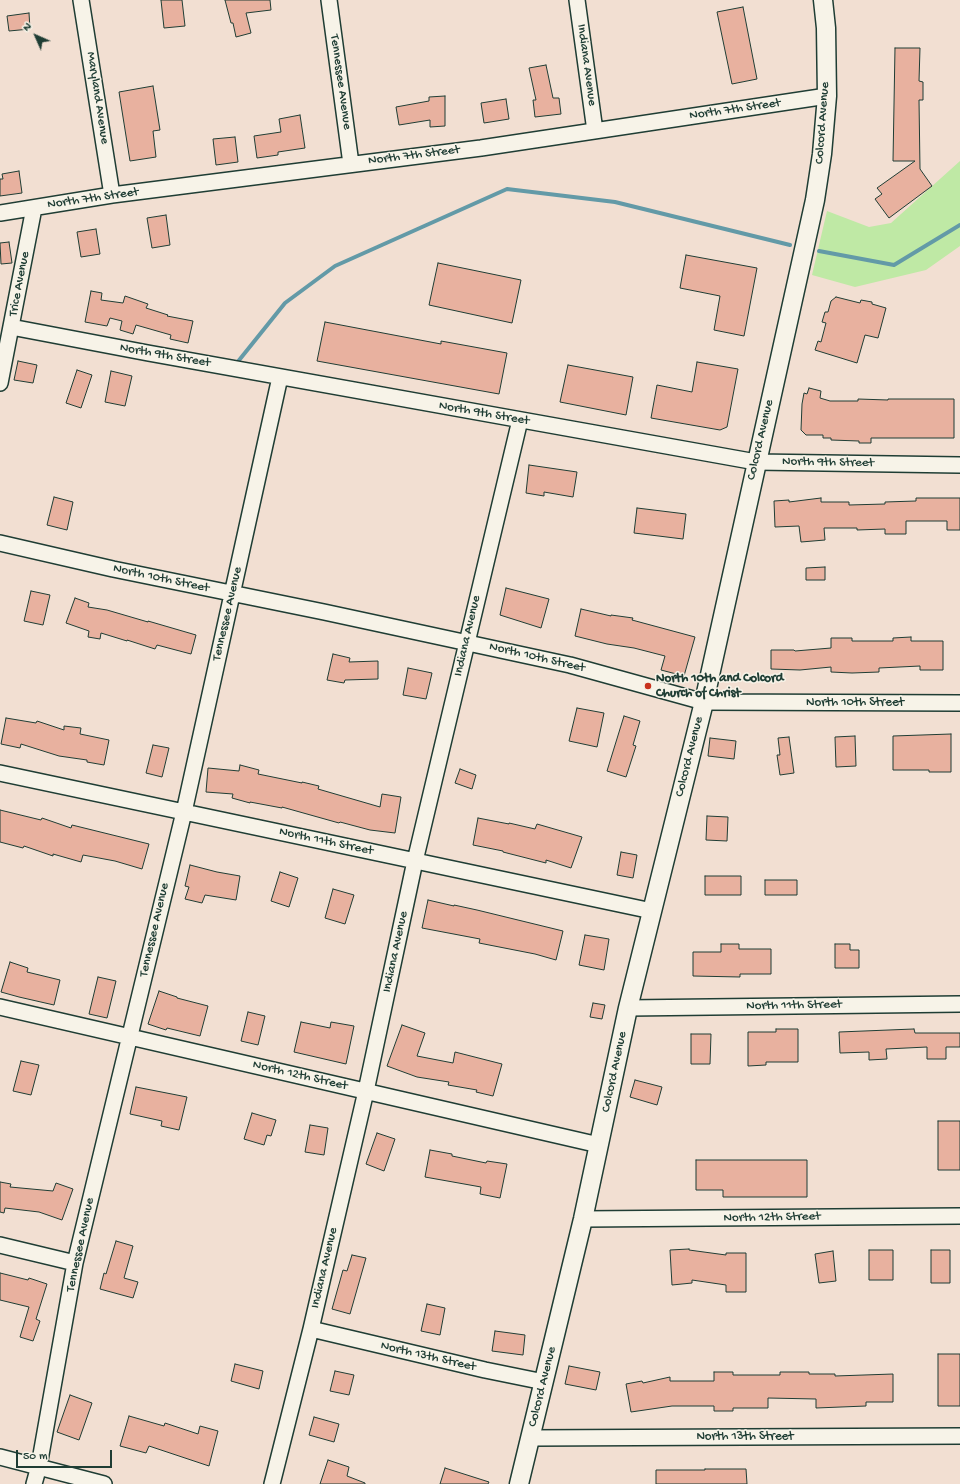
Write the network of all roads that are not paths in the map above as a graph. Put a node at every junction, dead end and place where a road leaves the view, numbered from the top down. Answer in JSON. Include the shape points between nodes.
{"nodes":[{"id":1,"x":81,"y":0,"type":"edge"},
{"id":2,"x":329,"y":0,"type":"edge"},
{"id":3,"x":577,"y":0,"type":"edge"},
{"id":4,"x":823,"y":0,"type":"edge"},
{"id":5,"x":827,"y":96,"type":"junction"},
{"id":6,"x":595,"y":131,"type":"junction"},
{"id":7,"x":351,"y":164,"type":"junction"},
{"id":8,"x":112,"y":195,"type":"junction"},
{"id":9,"x":34,"y":208,"type":"junction"},
{"id":10,"x":0,"y":213,"type":"edge"},
{"id":11,"x":11,"y":327,"type":"junction"},
{"id":12,"x":280,"y":377,"type":"junction"},
{"id":13,"x":0,"y":383,"type":"edge"},
{"id":14,"x":520,"y":420,"type":"junction"},
{"id":15,"x":756,"y":462,"type":"junction"},
{"id":16,"x":960,"y":465,"type":"edge"},
{"id":17,"x":0,"y":543,"type":"edge"},
{"id":18,"x":232,"y":593,"type":"junction"},
{"id":19,"x":467,"y":642,"type":"junction"},
{"id":20,"x":704,"y":702,"type":"junction"},
{"id":21,"x":960,"y":704,"type":"edge"},
{"id":22,"x":0,"y":773,"type":"edge"},
{"id":23,"x":184,"y":812,"type":"junction"},
{"id":24,"x":415,"y":861,"type":"junction"},
{"id":25,"x":652,"y":911,"type":"junction"},
{"id":26,"x":960,"y":1004,"type":"edge"},
{"id":27,"x":0,"y":1007,"type":"edge"},
{"id":28,"x":628,"y":1008,"type":"junction"},
{"id":29,"x":130,"y":1037,"type":"junction"},
{"id":30,"x":366,"y":1091,"type":"junction"},
{"id":31,"x":599,"y":1145,"type":"junction"},
{"id":32,"x":960,"y":1216,"type":"edge"},
{"id":33,"x":583,"y":1219,"type":"junction"},
{"id":34,"x":0,"y":1245,"type":"edge"},
{"id":35,"x":75,"y":1263,"type":"junction"},
{"id":36,"x":311,"y":1329,"type":"junction"},
{"id":37,"x":544,"y":1382,"type":"junction"},
{"id":38,"x":960,"y":1436,"type":"edge"},
{"id":39,"x":530,"y":1438,"type":"junction"},
{"id":40,"x":0,"y":1456,"type":"edge"},
{"id":41,"x":39,"y":1466,"type":"junction"},
{"id":42,"x":34,"y":1484,"type":"edge"},
{"id":43,"x":104,"y":1484,"type":"edge"},
{"id":44,"x":272,"y":1484,"type":"edge"},
{"id":45,"x":519,"y":1484,"type":"edge"}],
"edges":[{"from":1,"to":8,"type":"street","name":"Maryland Avenue"},
{"from":2,"to":7,"type":"street","name":"Tennessee Avenue"},
{"from":3,"to":6,"type":"street","name":"Indiana Avenue"},
{"from":4,"to":5,"type":"street","name":"Colcord Avenue"},
{"from":5,"to":6,"type":"street","name":"North 7th Street"},
{"from":5,"to":15,"type":"street","name":"Colcord Avenue","via":[[815,200]]},
{"from":6,"to":7,"type":"street","name":"North 7th Street"},
{"from":7,"to":8,"type":"street","name":"North 7th Street"},
{"from":8,"to":9,"type":"street","name":"North 7th Street"},
{"from":9,"to":10,"type":"street","name":"North 7th Street"},
{"from":9,"to":11,"type":"street","name":"Trice Avenue"},
{"from":11,"to":12,"type":"street","name":"North 9th Street"},
{"from":11,"to":13,"type":"street","name":"Trice Avenue"},
{"from":12,"to":14,"type":"street","name":"North 9th Street"},
{"from":12,"to":18,"type":"street","name":"Tennessee Avenue"},
{"from":14,"to":15,"type":"street","name":"North 9th Street"},
{"from":14,"to":19,"type":"street","name":"Indiana Avenue"},
{"from":15,"to":16,"type":"street","name":"North 9th Street"},
{"from":15,"to":20,"type":"street","name":"Colcord Avenue"},
{"from":17,"to":18,"type":"street","name":"North 10th Street"},
{"from":18,"to":19,"type":"street","name":"North 10th Street"},
{"from":18,"to":23,"type":"street","name":"Tennessee Avenue"},
{"from":19,"to":20,"type":"street","name":"North 10th Street","via":[[570,665]]},
{"from":19,"to":24,"type":"street","name":"Indiana Avenue"},
{"from":20,"to":21,"type":"street","name":"North 10th Street"},
{"from":20,"to":25,"type":"street","name":"Colcord Avenue"},
{"from":22,"to":23,"type":"street","name":"North 11th Street"},
{"from":23,"to":24,"type":"street","name":"North 11th Street"},
{"from":23,"to":29,"type":"street","name":"Tennessee Avenue"},
{"from":24,"to":25,"type":"street","name":"North 11th Street"},
{"from":24,"to":30,"type":"street","name":"Indiana Avenue"},
{"from":25,"to":28,"type":"street","name":"Colcord Avenue"},
{"from":26,"to":28,"type":"street","name":"North 11th Street"},
{"from":27,"to":29,"type":"street","name":"North 12th Street"},
{"from":28,"to":31,"type":"street","name":"Colcord Avenue"},
{"from":29,"to":30,"type":"street","name":"North 12th Street"},
{"from":29,"to":35,"type":"street","name":"Tennessee Avenue"},
{"from":30,"to":31,"type":"street","name":"North 12th Street"},
{"from":30,"to":36,"type":"street","name":"Indiana Avenue"},
{"from":31,"to":33,"type":"street","name":"Colcord Avenue"},
{"from":32,"to":33,"type":"street","name":"North 12th Street"},
{"from":33,"to":37,"type":"street","name":"Colcord Avenue"},
{"from":34,"to":35,"type":"street"},
{"from":35,"to":41,"type":"street","name":"Tennessee Avenue"},
{"from":36,"to":37,"type":"street","name":"North 13th Street"},
{"from":36,"to":44,"type":"street","name":"Indiana Avenue"},
{"from":37,"to":39,"type":"street","name":"Colcord Avenue"},
{"from":38,"to":39,"type":"street","name":"North 13th Street"},
{"from":39,"to":45,"type":"street","name":"Colcord Avenue"},
{"from":40,"to":41,"type":"street"},
{"from":41,"to":42,"type":"street","name":"Tennessee Avenue"},
{"from":41,"to":43,"type":"street"}]}
